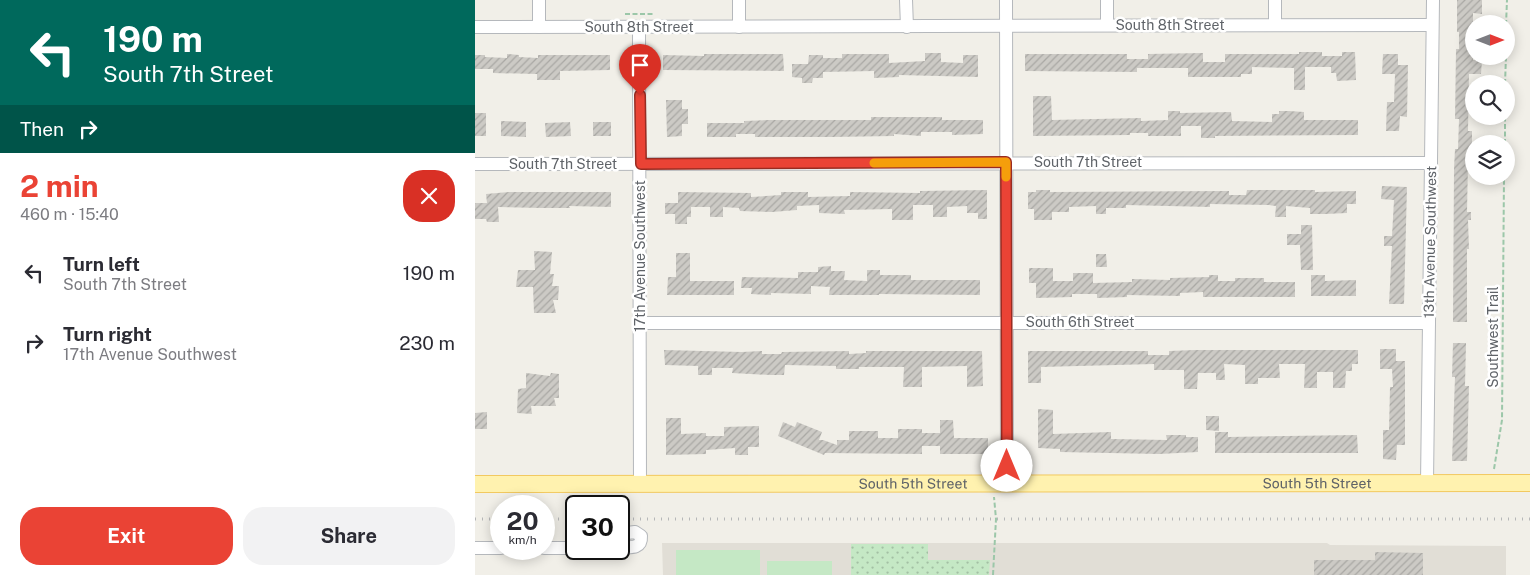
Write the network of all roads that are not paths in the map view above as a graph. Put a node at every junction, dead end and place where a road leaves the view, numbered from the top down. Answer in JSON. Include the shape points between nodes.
{"nodes":[{"id":1,"x":539,"y":0,"type":"edge"},
{"id":2,"x":739,"y":0,"type":"edge"},
{"id":3,"x":906,"y":0,"type":"edge"},
{"id":4,"x":1006,"y":0,"type":"edge"},
{"id":5,"x":1107,"y":0,"type":"edge"},
{"id":6,"x":1275,"y":0,"type":"edge"},
{"id":7,"x":1433,"y":0,"type":"edge"},
{"id":8,"x":1107,"y":25,"type":"junction"},
{"id":9,"x":1275,"y":25,"type":"junction"},
{"id":10,"x":1433,"y":25,"type":"junction"},
{"id":11,"x":907,"y":26,"type":"junction"},
{"id":12,"x":1006,"y":26,"type":"junction"},
{"id":13,"x":475,"y":27,"type":"edge"},
{"id":14,"x":539,"y":27,"type":"junction"},
{"id":15,"x":639,"y":27,"type":"junction"},
{"id":16,"x":739,"y":27,"type":"junction"},
{"id":17,"x":1006,"y":162,"type":"junction"},
{"id":18,"x":1431,"y":163,"type":"junction"},
{"id":19,"x":475,"y":164,"type":"edge"},
{"id":20,"x":641,"y":164,"type":"junction"},
{"id":21,"x":1007,"y":322,"type":"junction"},
{"id":22,"x":640,"y":323,"type":"junction"},
{"id":23,"x":1429,"y":323,"type":"junction"},
{"id":24,"x":1427,"y":483,"type":"junction"},
{"id":25,"x":1530,"y":483,"type":"edge"},
{"id":26,"x":475,"y":484,"type":"edge"},
{"id":27,"x":1007,"y":484,"type":"junction"},
{"id":28,"x":640,"y":485,"type":"junction"},
{"id":29,"x":630,"y":533,"type":"edge"},
{"id":30,"x":630,"y":547,"type":"edge"},
{"id":31,"x":475,"y":548,"type":"edge"},
{"id":32,"x":490,"y":548,"type":"edge"}],
"edges":[{"from":1,"to":14,"type":"street"},
{"from":2,"to":16,"type":"street"},
{"from":3,"to":11,"type":"street"},
{"from":4,"to":12,"type":"street"},
{"from":5,"to":8,"type":"street"},
{"from":6,"to":9,"type":"street"},
{"from":7,"to":10,"type":"street","name":"13th Avenue Southwest"},
{"from":8,"to":9,"type":"street","name":"South 8th Street"},
{"from":8,"to":12,"type":"street","name":"South 8th Street"},
{"from":9,"to":10,"type":"street","name":"South 8th Street"},
{"from":10,"to":18,"type":"street","name":"13th Avenue Southwest"},
{"from":11,"to":12,"type":"street","name":"South 8th Street"},
{"from":11,"to":16,"type":"street","name":"South 8th Street"},
{"from":12,"to":17,"type":"street"},
{"from":13,"to":14,"type":"street","name":"South 8th Street"},
{"from":14,"to":15,"type":"street","name":"South 8th Street"},
{"from":15,"to":16,"type":"street","name":"South 8th Street"},
{"from":15,"to":20,"type":"street","name":"17th Avenue Southwest"},
{"from":17,"to":18,"type":"street","name":"South 7th Street"},
{"from":17,"to":20,"type":"street","name":"South 7th Street"},
{"from":17,"to":21,"type":"street"},
{"from":18,"to":23,"type":"street","name":"13th Avenue Southwest"},
{"from":19,"to":20,"type":"street","name":"South 7th Street"},
{"from":20,"to":22,"type":"street","name":"17th Avenue Southwest"},
{"from":21,"to":22,"type":"street","name":"South 6th Street"},
{"from":21,"to":23,"type":"street","name":"South 6th Street"},
{"from":21,"to":27,"type":"street"},
{"from":22,"to":28,"type":"street","name":"17th Avenue Southwest"},
{"from":23,"to":24,"type":"street","name":"13th Avenue Southwest"},
{"from":24,"to":25,"type":"main road","name":"South 5th Street"},
{"from":24,"to":27,"type":"main road","name":"South 5th Street"},
{"from":26,"to":28,"type":"main road","name":"South 5th Street"},
{"from":27,"to":28,"type":"main road","name":"South 5th Street"},
{"from":29,"to":30,"type":"street","via":[[641,536],[639,545]]},
{"from":31,"to":32,"type":"street"}]}
